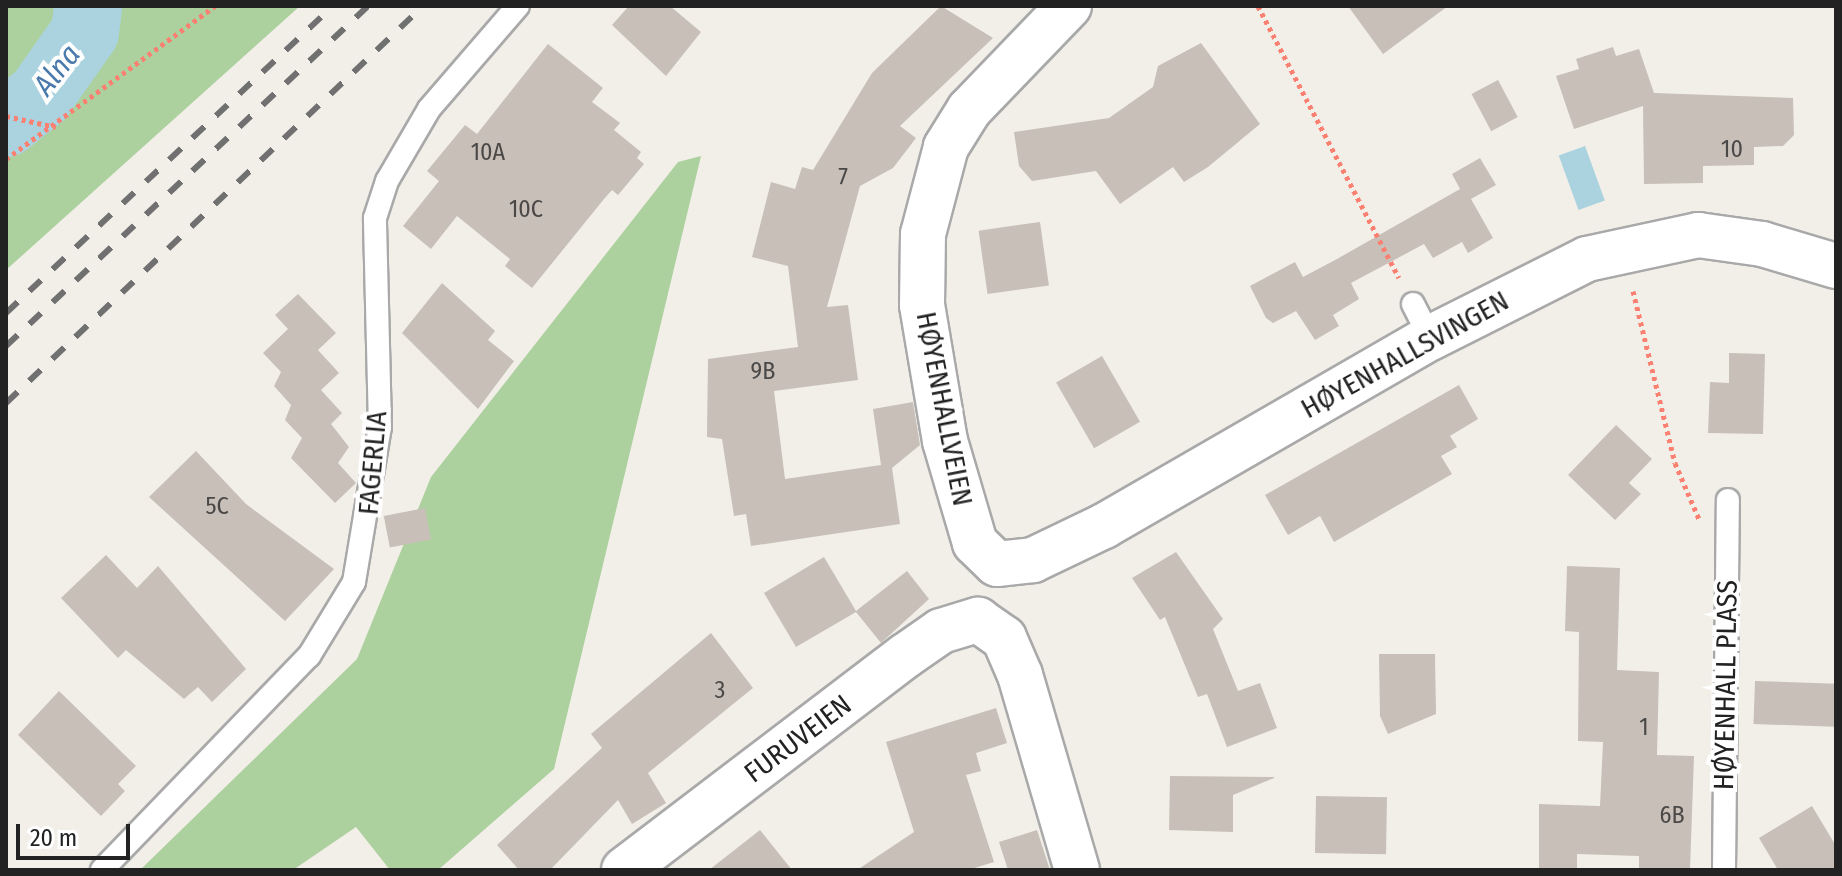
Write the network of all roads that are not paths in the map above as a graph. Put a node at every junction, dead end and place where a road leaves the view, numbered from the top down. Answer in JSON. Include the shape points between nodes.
{"nodes":[{"id":1,"x":518,"y":6,"type":"edge"},
{"id":2,"x":1069,"y":6,"type":"edge"},
{"id":3,"x":1836,"y":266,"type":"edge"},
{"id":4,"x":1728,"y":508,"type":"road end"},
{"id":5,"x":997,"y":564,"type":"joint"},
{"id":6,"x":102,"y":870,"type":"edge"},
{"id":7,"x":624,"y":870,"type":"edge"},
{"id":8,"x":1077,"y":870,"type":"edge"},
{"id":9,"x":1724,"y":870,"type":"edge"}],
"edges":[{"from":1,"to":6,"type":"lane","name":"FAGERLIA","via":[[429,109],[387,181],[375,218],[380,427],[354,582],[309,656]]},
{"from":2,"to":5,"type":"street","name":"HØYENHALLVEIEN","via":[[969,110],[946,147],[923,234],[922,305],[945,441],[975,543]]},
{"from":3,"to":5,"type":"street","name":"HØYENHALLSVINGEN","via":[[1731,238],[1645,241],[1561,269],[1422,321],[1104,526],[1033,560]]},
{"from":4,"to":9,"type":"lane","name":"HØYENHALL PLASS"},
{"from":7,"to":8,"type":"street","name":"FURUVEIEN","via":[[918,647],[978,620],[1004,638],[1020,675]]}]}
